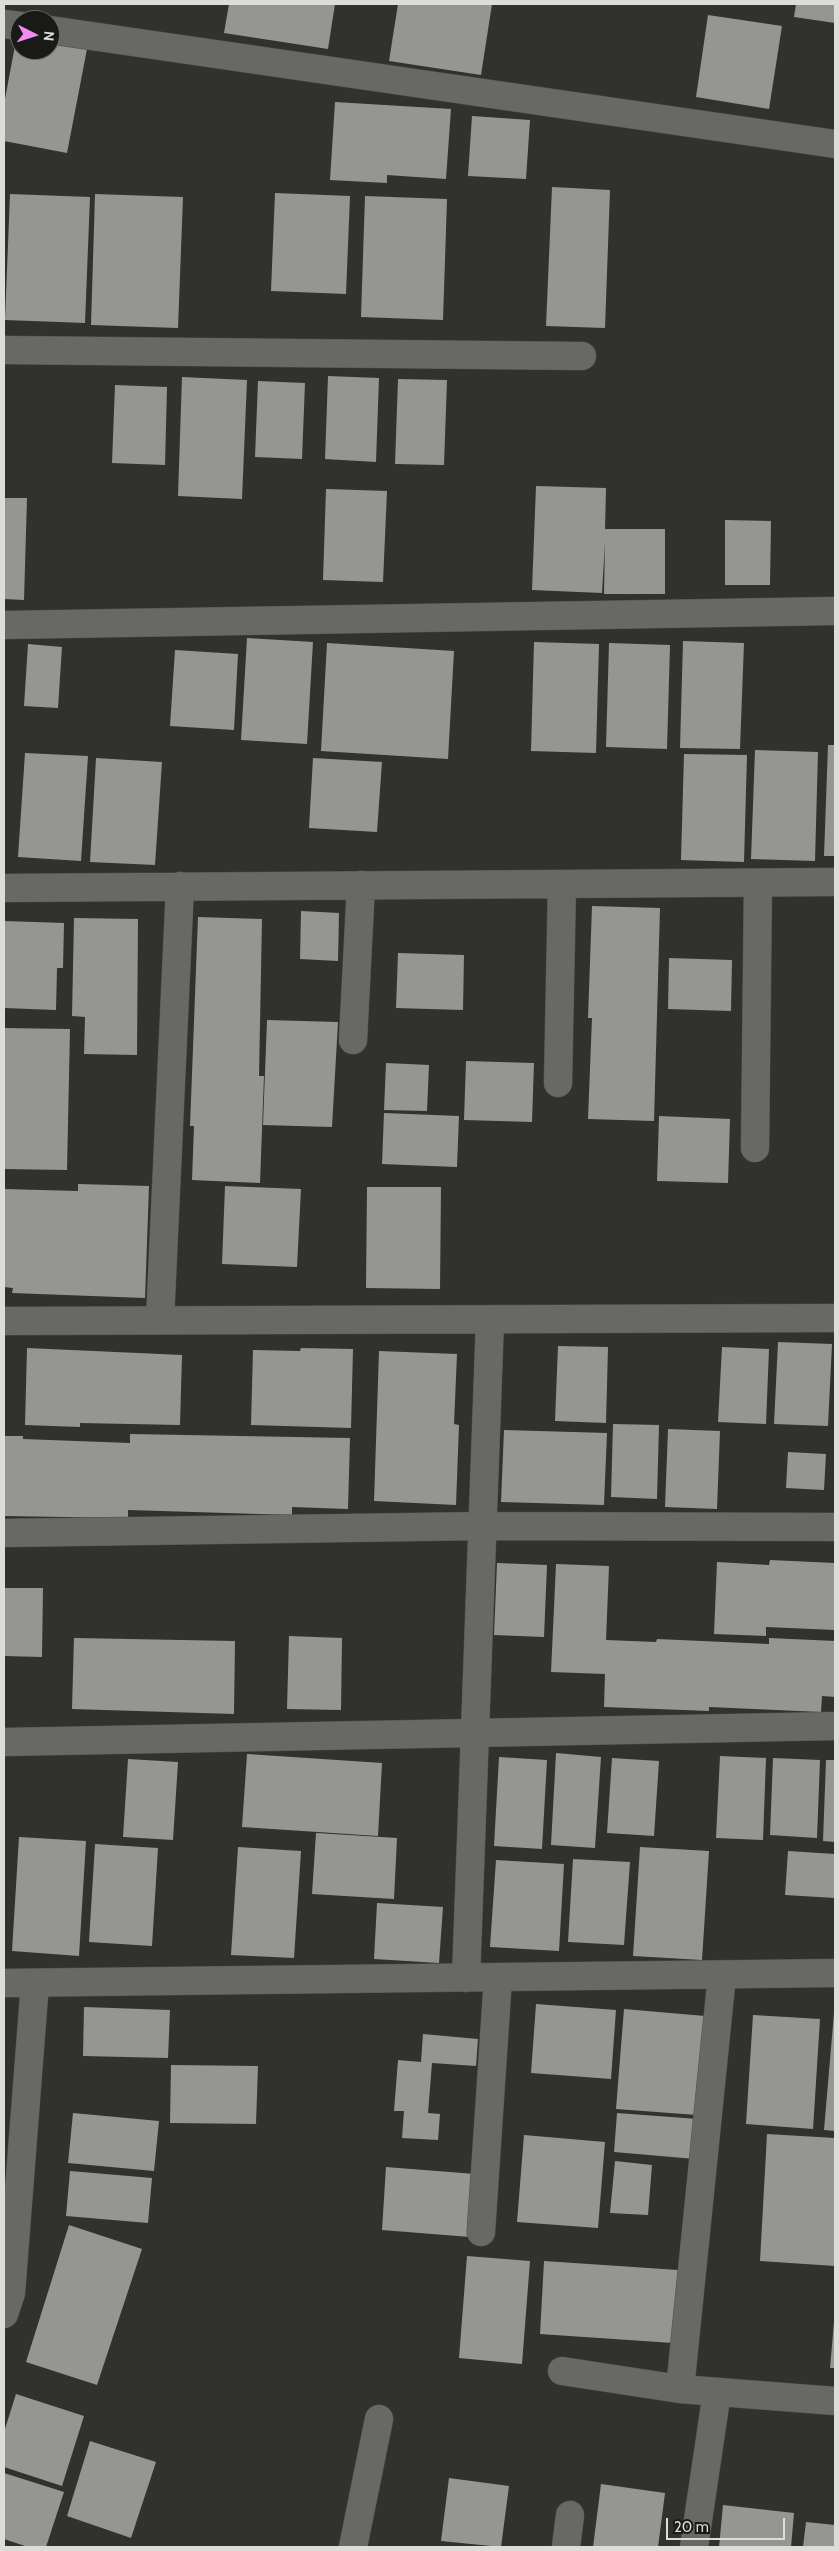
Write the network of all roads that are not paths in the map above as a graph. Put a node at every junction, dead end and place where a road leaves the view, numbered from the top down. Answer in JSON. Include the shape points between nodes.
{"nodes":[{"id":1,"x":60,"y":31,"type":"edge"},
{"id":2,"x":835,"y":144,"type":"edge"},
{"id":3,"x":4,"y":350,"type":"edge"},
{"id":4,"x":582,"y":356,"type":"dead end"},
{"id":5,"x":835,"y":611,"type":"edge"},
{"id":6,"x":4,"y":625,"type":"edge"},
{"id":7,"x":835,"y":882,"type":"edge"},
{"id":8,"x":758,"y":883,"type":"junction"},
{"id":9,"x":562,"y":884,"type":"junction"},
{"id":10,"x":361,"y":885,"type":"junction"},
{"id":11,"x":180,"y":886,"type":"junction"},
{"id":12,"x":4,"y":888,"type":"edge"},
{"id":13,"x":353,"y":1040,"type":"dead end"},
{"id":14,"x":558,"y":1083,"type":"dead end"},
{"id":15,"x":755,"y":1148,"type":"dead end"},
{"id":16,"x":835,"y":1318,"type":"edge"},
{"id":17,"x":160,"y":1320,"type":"junction"},
{"id":18,"x":490,"y":1320,"type":"junction"},
{"id":19,"x":4,"y":1321,"type":"edge"},
{"id":20,"x":484,"y":1526,"type":"junction"},
{"id":21,"x":835,"y":1527,"type":"edge"},
{"id":22,"x":4,"y":1533,"type":"edge"},
{"id":23,"x":835,"y":1726,"type":"edge"},
{"id":24,"x":476,"y":1734,"type":"junction"},
{"id":25,"x":4,"y":1742,"type":"edge"},
{"id":26,"x":835,"y":1973,"type":"edge"},
{"id":27,"x":722,"y":1974,"type":"junction"},
{"id":28,"x":466,"y":1978,"type":"junction"},
{"id":29,"x":498,"y":1978,"type":"junction"},
{"id":30,"x":4,"y":1983,"type":"edge"},
{"id":31,"x":35,"y":1983,"type":"junction"},
{"id":32,"x":481,"y":2232,"type":"dead end"},
{"id":33,"x":4,"y":2314,"type":"edge"},
{"id":34,"x":562,"y":2371,"type":"dead end"},
{"id":35,"x":680,"y":2389,"type":"junction"},
{"id":36,"x":717,"y":2392,"type":"junction"},
{"id":37,"x":835,"y":2401,"type":"edge"},
{"id":38,"x":379,"y":2419,"type":"dead end"},
{"id":39,"x":570,"y":2515,"type":"dead end"},
{"id":40,"x":352,"y":2547,"type":"edge"},
{"id":41,"x":566,"y":2547,"type":"edge"},
{"id":42,"x":694,"y":2547,"type":"edge"}],
"edges":[{"from":1,"to":2,"type":"street"},
{"from":3,"to":4,"type":"street"},
{"from":5,"to":6,"type":"street"},
{"from":7,"to":8,"type":"street"},
{"from":8,"to":9,"type":"street"},
{"from":8,"to":15,"type":"street"},
{"from":9,"to":10,"type":"street"},
{"from":9,"to":14,"type":"street"},
{"from":10,"to":11,"type":"street"},
{"from":10,"to":13,"type":"street"},
{"from":11,"to":12,"type":"street"},
{"from":11,"to":17,"type":"street"},
{"from":16,"to":18,"type":"street"},
{"from":17,"to":18,"type":"street"},
{"from":17,"to":19,"type":"street"},
{"from":18,"to":20,"type":"street"},
{"from":20,"to":21,"type":"street"},
{"from":20,"to":22,"type":"street"},
{"from":20,"to":24,"type":"street"},
{"from":23,"to":24,"type":"street"},
{"from":24,"to":25,"type":"street"},
{"from":24,"to":28,"type":"street"},
{"from":26,"to":27,"type":"street"},
{"from":27,"to":29,"type":"street"},
{"from":27,"to":35,"type":"street"},
{"from":28,"to":29,"type":"street"},
{"from":28,"to":31,"type":"street"},
{"from":29,"to":32,"type":"street"},
{"from":30,"to":31,"type":"street"},
{"from":31,"to":33,"type":"street","via":[[11,2293]]},
{"from":34,"to":35,"type":"street"},
{"from":35,"to":36,"type":"street"},
{"from":36,"to":37,"type":"street"},
{"from":36,"to":42,"type":"street"},
{"from":38,"to":40,"type":"street"},
{"from":39,"to":41,"type":"street"}]}
